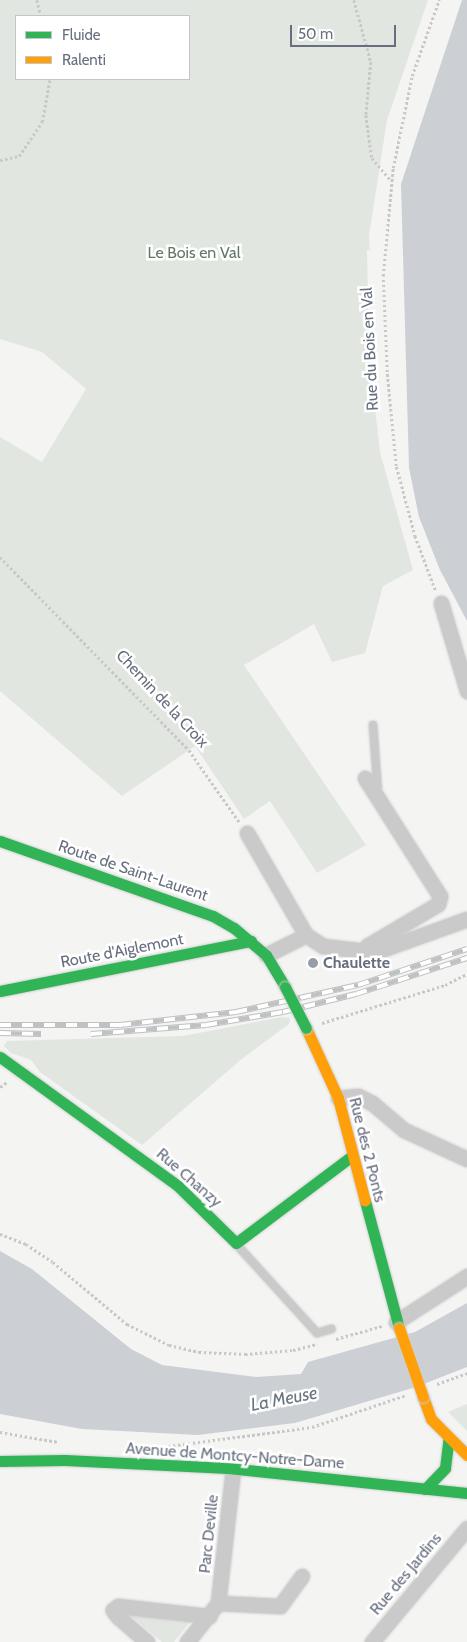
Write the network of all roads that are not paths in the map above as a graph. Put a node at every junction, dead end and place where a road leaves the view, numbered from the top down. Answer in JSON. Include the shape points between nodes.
{"nodes":[{"id":1,"x":441,"y":603,"type":"road end"},
{"id":2,"x":467,"y":691,"type":"edge"},
{"id":3,"x":373,"y":725,"type":"dead end"},
{"id":4,"x":365,"y":778,"type":"dead end"},
{"id":5,"x":379,"y":800,"type":"junction"},
{"id":6,"x":247,"y":833,"type":"road end"},
{"id":7,"x":0,"y":841,"type":"edge"},
{"id":8,"x":467,"y":919,"type":"edge"},
{"id":9,"x":306,"y":935,"type":"junction"},
{"id":10,"x":251,"y":941,"type":"junction"},
{"id":11,"x":365,"y":951,"type":"junction"},
{"id":12,"x":266,"y":954,"type":"junction"},
{"id":13,"x":0,"y":991,"type":"edge"},
{"id":14,"x":0,"y":1057,"type":"edge"},
{"id":15,"x":338,"y":1098,"type":"junction"},
{"id":16,"x":352,"y":1156,"type":"junction"},
{"id":17,"x":467,"y":1159,"type":"edge"},
{"id":18,"x":236,"y":1243,"type":"junction"},
{"id":19,"x":467,"y":1276,"type":"edge"},
{"id":20,"x":398,"y":1325,"type":"junction"},
{"id":21,"x":331,"y":1329,"type":"dead end"},
{"id":22,"x":449,"y":1437,"type":"junction"},
{"id":23,"x":467,"y":1455,"type":"edge"},
{"id":24,"x":0,"y":1461,"type":"edge"},
{"id":25,"x":233,"y":1469,"type":"junction"},
{"id":26,"x":426,"y":1489,"type":"junction"},
{"id":27,"x":467,"y":1493,"type":"edge"},
{"id":28,"x":467,"y":1528,"type":"edge"},
{"id":29,"x":302,"y":1576,"type":"dead end"},
{"id":30,"x":218,"y":1603,"type":"junction"},
{"id":31,"x":209,"y":1616,"type":"junction"},
{"id":32,"x":147,"y":1642,"type":"edge"},
{"id":33,"x":186,"y":1642,"type":"edge"},
{"id":34,"x":372,"y":1642,"type":"edge"}],
"edges":[{"from":1,"to":2,"type":"street"},
{"from":3,"to":5,"type":"lane"},
{"from":4,"to":5,"type":"street"},
{"from":5,"to":11,"type":"street","via":[[440,896],[438,904],[367,946]]},
{"from":6,"to":9,"type":"street"},
{"from":7,"to":10,"type":"street","name":"Route de Saint-Laurent","via":[[213,916]]},
{"from":8,"to":11,"type":"street","via":[[381,950]]},
{"from":9,"to":11,"type":"street","via":[[323,946]]},
{"from":9,"to":12,"type":"street"},
{"from":10,"to":12,"type":"street","name":"Route de Saint-Laurent"},
{"from":10,"to":13,"type":"street","name":"Route d'Aiglemont"},
{"from":12,"to":15,"type":"street","name":"Rue des 2 Ponts","bridge":true,"via":[[306,1028]]},
{"from":14,"to":18,"type":"street","name":"Rue Chanzy","via":[[178,1186]]},
{"from":15,"to":16,"type":"street","name":"Rue des 2 Ponts"},
{"from":15,"to":17,"type":"street","via":[[358,1096],[372,1103],[404,1130]]},
{"from":16,"to":18,"type":"street"},
{"from":16,"to":20,"type":"street","name":"Rue des 2 Ponts"},
{"from":18,"to":21,"type":"lane","via":[[316,1332]]},
{"from":19,"to":20,"type":"street"},
{"from":20,"to":22,"type":"street","name":"Rue des 2 Ponts","bridge":true,"via":[[431,1419]]},
{"from":22,"to":23,"type":"street","name":"Rue des 2 Ponts"},
{"from":22,"to":26,"type":"street","via":[[445,1468]]},
{"from":24,"to":25,"type":"street","name":"Avenue de Montcy-Notre-Dame","via":[[65,1460]]},
{"from":25,"to":26,"type":"street","name":"Avenue de Montcy-Notre-Dame"},
{"from":25,"to":30,"type":"street","name":"Parc Deville"},
{"from":26,"to":27,"type":"street","name":"Avenue de Montcy-Notre-Dame"},
{"from":28,"to":34,"type":"street","name":"Rue des Jardins"},
{"from":29,"to":30,"type":"street","via":[[280,1606]]},
{"from":30,"to":31,"type":"street","name":"Parc Deville"},
{"from":31,"to":32,"type":"street","via":[[118,1606],[113,1610]]},
{"from":31,"to":33,"type":"street","name":"Parc Deville"}]}
